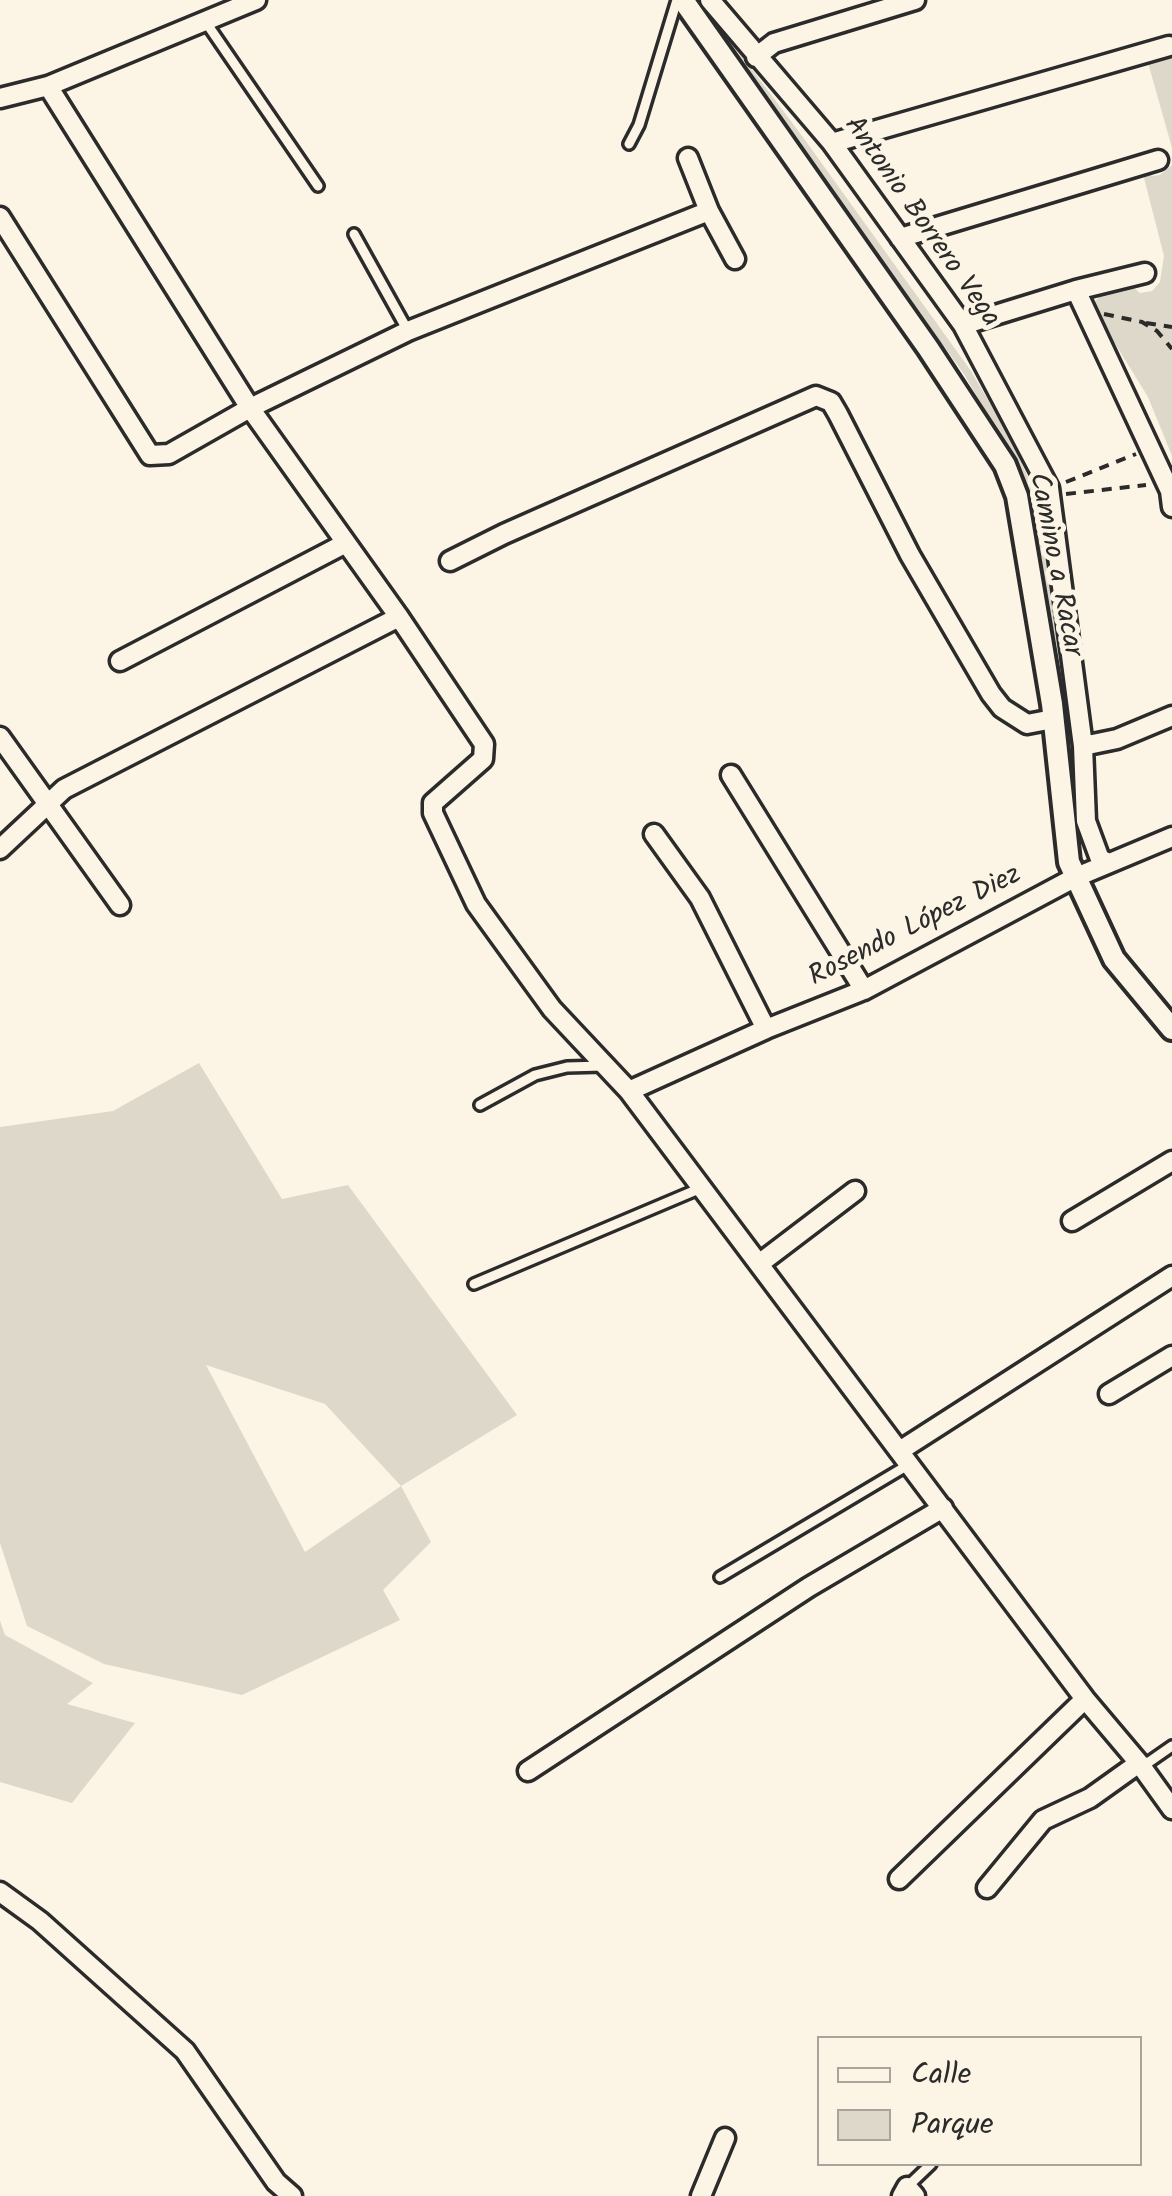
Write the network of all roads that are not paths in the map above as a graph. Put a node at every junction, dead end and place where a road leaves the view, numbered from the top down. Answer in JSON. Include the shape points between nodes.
{"nodes":[{"id":1,"x":256,"y":0,"type":"edge"},
{"id":2,"x":680,"y":0,"type":"edge"},
{"id":3,"x":710,"y":0,"type":"edge"},
{"id":4,"x":914,"y":0,"type":"edge"},
{"id":5,"x":205,"y":21,"type":"junction"},
{"id":6,"x":1169,"y":46,"type":"dead end"},
{"id":7,"x":756,"y":57,"type":"junction"},
{"id":8,"x":48,"y":86,"type":"junction"},
{"id":9,"x":0,"y":98,"type":"edge"},
{"id":10,"x":832,"y":143,"type":"junction"},
{"id":11,"x":629,"y":144,"type":"dead end"},
{"id":12,"x":688,"y":158,"type":"dead end"},
{"id":13,"x":1158,"y":160,"type":"dead end"},
{"id":14,"x":318,"y":186,"type":"dead end"},
{"id":15,"x":708,"y":211,"type":"junction"},
{"id":16,"x":0,"y":217,"type":"edge"},
{"id":17,"x":354,"y":234,"type":"dead end"},
{"id":18,"x":900,"y":238,"type":"junction"},
{"id":19,"x":735,"y":259,"type":"dead end"},
{"id":20,"x":1146,"y":273,"type":"dead end"},
{"id":21,"x":1076,"y":290,"type":"junction"},
{"id":22,"x":963,"y":325,"type":"junction"},
{"id":23,"x":408,"y":331,"type":"junction"},
{"id":24,"x":250,"y":408,"type":"junction"},
{"id":25,"x":1170,"y":493,"type":"edge"},
{"id":26,"x":346,"y":543,"type":"junction"},
{"id":27,"x":450,"y":561,"type":"dead end"},
{"id":28,"x":400,"y":617,"type":"junction"},
{"id":29,"x":120,"y":661,"type":"dead end"},
{"id":30,"x":1172,"y":716,"type":"edge"},
{"id":31,"x":1053,"y":719,"type":"junction"},
{"id":32,"x":1082,"y":742,"type":"junction"},
{"id":33,"x":2,"y":743,"type":"edge"},
{"id":34,"x":732,"y":776,"type":"dead end"},
{"id":35,"x":48,"y":803,"type":"junction"},
{"id":36,"x":654,"y":834,"type":"dead end"},
{"id":37,"x":1172,"y":837,"type":"edge"},
{"id":38,"x":0,"y":849,"type":"edge"},
{"id":39,"x":1109,"y":863,"type":"junction"},
{"id":40,"x":1072,"y":870,"type":"junction"},
{"id":41,"x":120,"y":905,"type":"dead end"},
{"id":42,"x":864,"y":990,"type":"junction"},
{"id":43,"x":766,"y":1029,"type":"junction"},
{"id":44,"x":1172,"y":1029,"type":"edge"},
{"id":45,"x":605,"y":1066,"type":"junction"},
{"id":46,"x":628,"y":1091,"type":"junction"},
{"id":47,"x":480,"y":1105,"type":"dead end"},
{"id":48,"x":1172,"y":1161,"type":"edge"},
{"id":49,"x":701,"y":1188,"type":"junction"},
{"id":50,"x":855,"y":1192,"type":"dead end"},
{"id":51,"x":1072,"y":1221,"type":"dead end"},
{"id":52,"x":759,"y":1264,"type":"junction"},
{"id":53,"x":1172,"y":1276,"type":"edge"},
{"id":54,"x":474,"y":1284,"type":"dead end"},
{"id":55,"x":1172,"y":1356,"type":"edge"},
{"id":56,"x":1109,"y":1394,"type":"dead end"},
{"id":57,"x":905,"y":1457,"type":"junction"},
{"id":58,"x":943,"y":1508,"type":"junction"},
{"id":59,"x":720,"y":1577,"type":"dead end"},
{"id":60,"x":1085,"y":1699,"type":"junction"},
{"id":61,"x":1172,"y":1746,"type":"edge"},
{"id":62,"x":1139,"y":1763,"type":"junction"},
{"id":63,"x":528,"y":1771,"type":"dead end"},
{"id":64,"x":1172,"y":1809,"type":"edge"},
{"id":65,"x":899,"y":1879,"type":"dead end"},
{"id":66,"x":987,"y":1888,"type":"dead end"},
{"id":67,"x":0,"y":1892,"type":"edge"},
{"id":68,"x":725,"y":2138,"type":"dead end"},
{"id":69,"x":929,"y":2166,"type":"edge"},
{"id":70,"x":908,"y":2193,"type":"edge"},
{"id":71,"x":292,"y":2196,"type":"edge"},
{"id":72,"x":701,"y":2196,"type":"edge"}],
"edges":[{"from":1,"to":5,"type":"street"},
{"from":2,"to":11,"type":"lane"},
{"from":2,"to":31,"type":"street","name":"Camino a Racar","via":[[1004,465],[1017,496]]},
{"from":3,"to":7,"type":"street","name":"Antonio Borrero Vega"},
{"from":4,"to":7,"type":"street","via":[[774,43]]},
{"from":5,"to":8,"type":"street"},
{"from":5,"to":14,"type":"lane"},
{"from":6,"to":10,"type":"street"},
{"from":7,"to":10,"type":"street","name":"Antonio Borrero Vega"},
{"from":8,"to":9,"type":"street"},
{"from":8,"to":24,"type":"street"},
{"from":10,"to":18,"type":"street","name":"Antonio Borrero Vega"},
{"from":12,"to":15,"type":"street"},
{"from":13,"to":18,"type":"street"},
{"from":15,"to":19,"type":"street"},
{"from":15,"to":23,"type":"street"},
{"from":16,"to":24,"type":"street","via":[[150,455],[169,454]]},
{"from":17,"to":23,"type":"lane"},
{"from":18,"to":22,"type":"street","name":"Antonio Borrero Vega"},
{"from":20,"to":21,"type":"street"},
{"from":21,"to":22,"type":"street"},
{"from":21,"to":25,"type":"street"},
{"from":22,"to":32,"type":"street","name":"Antonio Borrero Vega","via":[[1053,500]]},
{"from":23,"to":24,"type":"street"},
{"from":24,"to":26,"type":"street"},
{"from":26,"to":28,"type":"street"},
{"from":26,"to":29,"type":"street"},
{"from":27,"to":31,"type":"street","via":[[816,396],[831,402],[990,694],[1027,724]]},
{"from":28,"to":35,"type":"street"},
{"from":28,"to":45,"type":"street","via":[[484,744],[483,759],[434,803],[445,842],[476,904],[552,1010]]},
{"from":30,"to":32,"type":"street","via":[[1117,739]]},
{"from":31,"to":40,"type":"street","name":"Camino a Racar"},
{"from":32,"to":39,"type":"street","name":"Antonio Borrero Vega","via":[[1086,821],[1100,859]]},
{"from":33,"to":35,"type":"street"},
{"from":34,"to":42,"type":"street"},
{"from":35,"to":38,"type":"street"},
{"from":35,"to":41,"type":"street"},
{"from":36,"to":43,"type":"street","via":[[700,898]]},
{"from":37,"to":39,"type":"street","name":"Rosendo López Diez"},
{"from":39,"to":40,"type":"street","name":"Rosendo López Diez"},
{"from":40,"to":42,"type":"street","name":"Rosendo López Diez"},
{"from":40,"to":44,"type":"street","name":"Camino a Racar","via":[[1114,959]]},
{"from":42,"to":43,"type":"street","name":"Rosendo López Diez"},
{"from":43,"to":46,"type":"street","name":"Rosendo López Diez"},
{"from":45,"to":46,"type":"street"},
{"from":45,"to":47,"type":"lane","via":[[535,1075]]},
{"from":46,"to":49,"type":"street"},
{"from":48,"to":51,"type":"street"},
{"from":49,"to":52,"type":"street"},
{"from":49,"to":54,"type":"lane"},
{"from":50,"to":52,"type":"street"},
{"from":52,"to":57,"type":"street"},
{"from":53,"to":57,"type":"street"},
{"from":55,"to":56,"type":"street"},
{"from":57,"to":58,"type":"street"},
{"from":57,"to":59,"type":"lane"},
{"from":58,"to":60,"type":"street"},
{"from":58,"to":63,"type":"street","via":[[809,1587]]},
{"from":60,"to":62,"type":"street"},
{"from":60,"to":65,"type":"street"},
{"from":61,"to":62,"type":"lane"},
{"from":62,"to":64,"type":"street"},
{"from":62,"to":66,"type":"street","via":[[1090,1798],[1042,1820]]},
{"from":67,"to":71,"type":"street","via":[[185,2051]]},
{"from":68,"to":72,"type":"street"},
{"from":69,"to":70,"type":"lane"}]}
